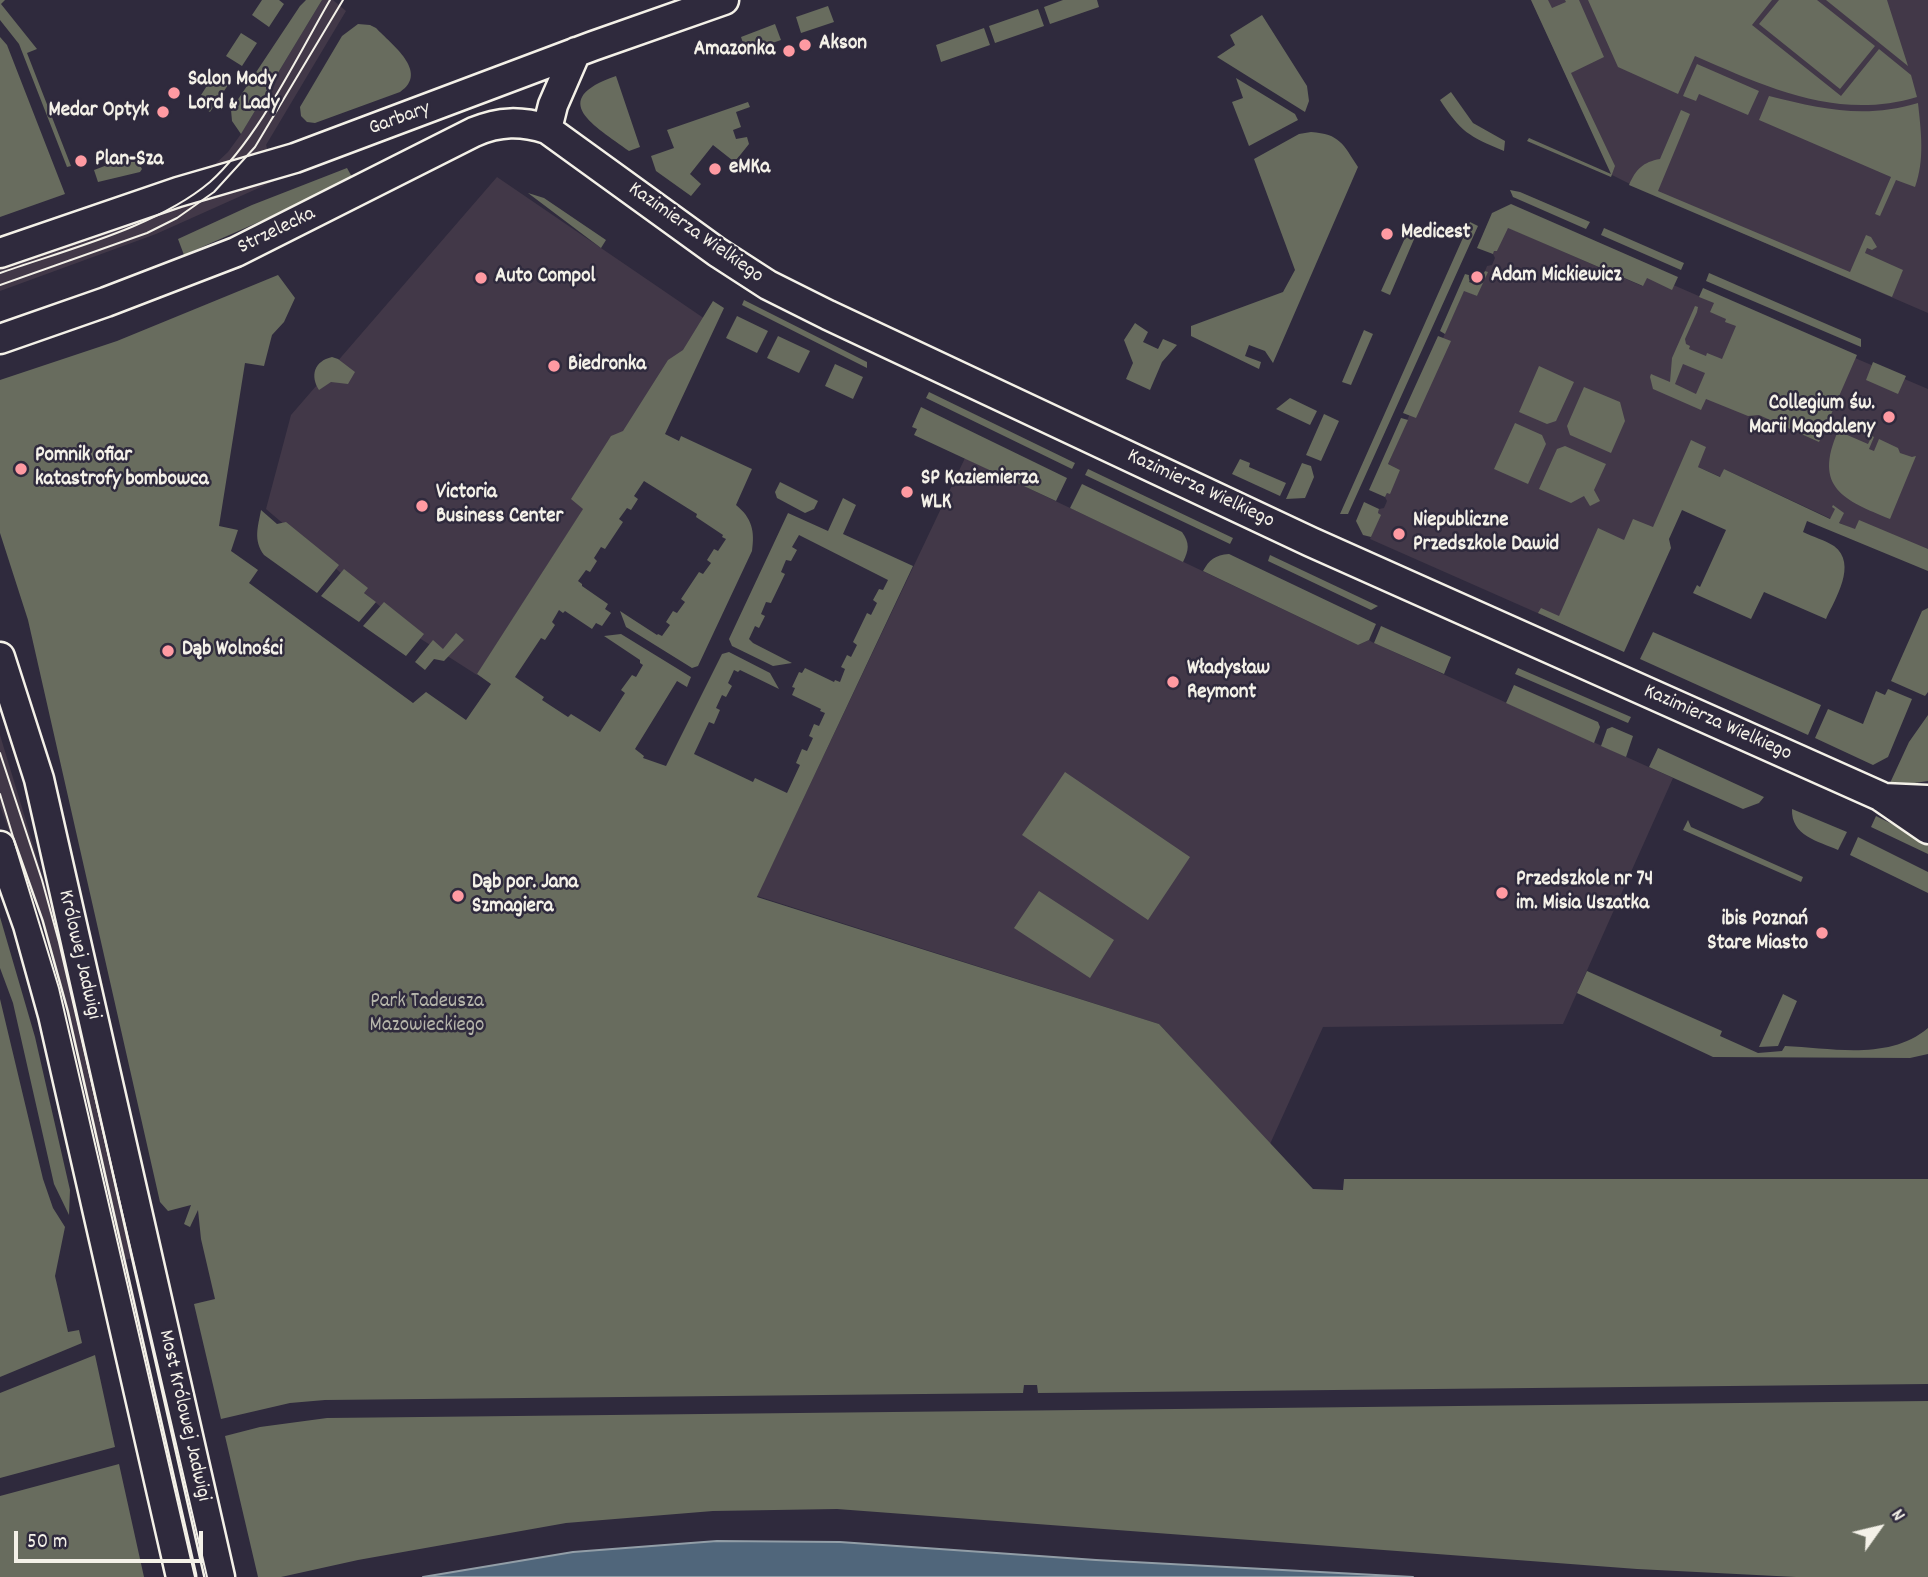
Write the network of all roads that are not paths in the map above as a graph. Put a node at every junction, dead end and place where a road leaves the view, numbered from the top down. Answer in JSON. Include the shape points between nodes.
{"nodes":[{"id":1,"x":724,"y":0,"type":"edge"},
{"id":2,"x":576,"y":52,"type":"junction"},
{"id":3,"x":547,"y":129,"type":"junction"},
{"id":4,"x":0,"y":253,"type":"edge"},
{"id":5,"x":0,"y":339,"type":"edge"},
{"id":6,"x":0,"y":657,"type":"edge"},
{"id":7,"x":1883,"y":798,"type":"junction"},
{"id":8,"x":1928,"y":800,"type":"edge"},
{"id":9,"x":1928,"y":829,"type":"edge"},
{"id":10,"x":0,"y":846,"type":"edge"},
{"id":11,"x":146,"y":1255,"type":"joint"},
{"id":12,"x":109,"y":1264,"type":"joint"},
{"id":13,"x":181,"y":1577,"type":"edge"},
{"id":14,"x":220,"y":1577,"type":"edge"}],
"edges":[{"from":1,"to":2,"type":"street","name":"Garbary"},
{"from":2,"to":3,"type":"street"},
{"from":2,"to":4,"type":"street","name":"Garbary","via":[[295,158],[178,192]]},
{"from":3,"to":5,"type":"street","name":"Strzelecka","via":[[529,123],[489,126],[236,252]]},
{"from":3,"to":7,"type":"street","name":"Kazimierza Wielkiego","via":[[717,252],[828,316],[1311,542]]},
{"from":6,"to":11,"type":"street","name":"Królowej Jadwigi","via":[[39,779]]},
{"from":7,"to":8,"type":"street"},
{"from":7,"to":9,"type":"street"},
{"from":10,"to":12,"type":"street","name":"Królowej Jadwigi","via":[[50,1004]]},
{"from":11,"to":14,"type":"street","name":"Most Królowej Jadwigi"},
{"from":12,"to":13,"type":"street","name":"Most Królowej Jadwigi"}]}
